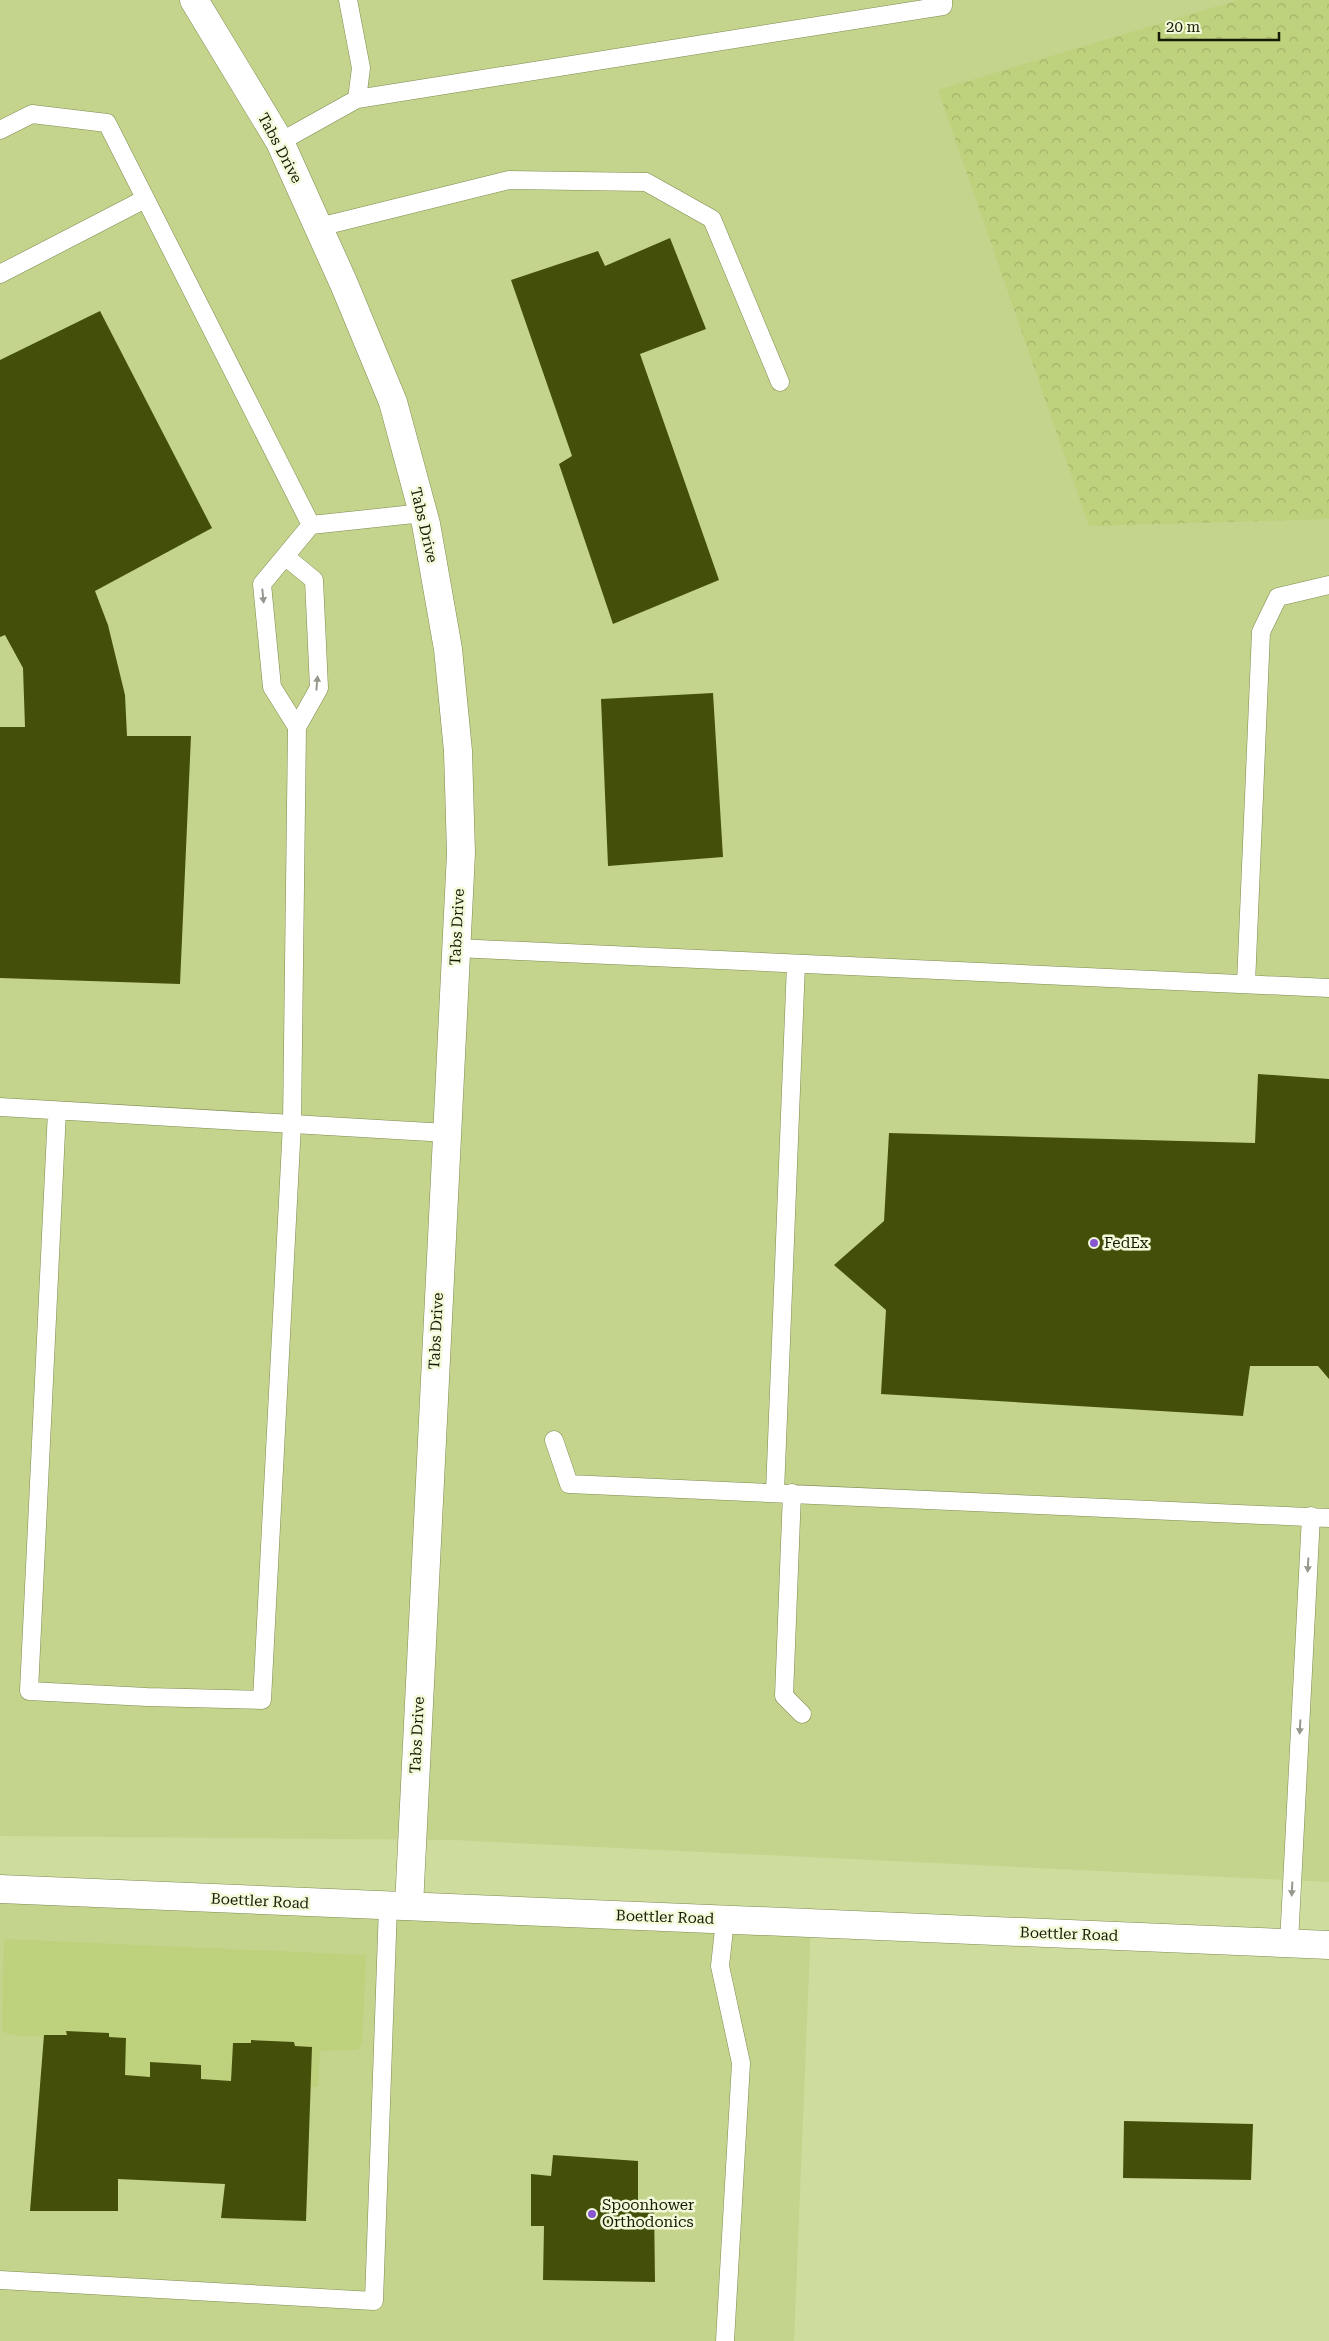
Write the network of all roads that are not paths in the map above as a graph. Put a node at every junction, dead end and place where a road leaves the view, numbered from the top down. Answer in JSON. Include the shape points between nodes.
{"nodes":[{"id":1,"x":194,"y":0,"type":"edge"},
{"id":2,"x":348,"y":0,"type":"edge"},
{"id":3,"x":943,"y":0,"type":"edge"},
{"id":4,"x":357,"y":99,"type":"junction"},
{"id":5,"x":0,"y":130,"type":"edge"},
{"id":6,"x":280,"y":142,"type":"junction"},
{"id":7,"x":145,"y":199,"type":"junction"},
{"id":8,"x":319,"y":227,"type":"junction"},
{"id":9,"x":0,"y":274,"type":"edge"},
{"id":10,"x":780,"y":382,"type":"dead end"},
{"id":11,"x":422,"y":513,"type":"junction"},
{"id":12,"x":311,"y":525,"type":"junction"},
{"id":13,"x":286,"y":557,"type":"junction"},
{"id":14,"x":1329,"y":586,"type":"edge"},
{"id":15,"x":297,"y":727,"type":"junction"},
{"id":16,"x":456,"y":948,"type":"junction"},
{"id":17,"x":796,"y":964,"type":"junction"},
{"id":18,"x":1246,"y":984,"type":"junction"},
{"id":19,"x":1329,"y":988,"type":"edge"},
{"id":20,"x":0,"y":1107,"type":"edge"},
{"id":21,"x":57,"y":1111,"type":"junction"},
{"id":22,"x":292,"y":1124,"type":"junction"},
{"id":23,"x":447,"y":1133,"type":"junction"},
{"id":24,"x":554,"y":1440,"type":"dead end"},
{"id":25,"x":783,"y":1492,"type":"junction"},
{"id":26,"x":1311,"y":1516,"type":"junction"},
{"id":27,"x":1329,"y":1518,"type":"edge"},
{"id":28,"x":802,"y":1714,"type":"dead end"},
{"id":29,"x":0,"y":1889,"type":"edge"},
{"id":30,"x":398,"y":1906,"type":"junction"},
{"id":31,"x":725,"y":1920,"type":"junction"},
{"id":32,"x":1290,"y":1944,"type":"junction"},
{"id":33,"x":1329,"y":1945,"type":"edge"},
{"id":34,"x":0,"y":2280,"type":"edge"},
{"id":35,"x":725,"y":2341,"type":"edge"}],
"edges":[{"from":1,"to":6,"type":"street","name":"Tabs Drive"},
{"from":2,"to":4,"type":"lane","via":[[362,68]]},
{"from":3,"to":4,"type":"lane","via":[[943,6]]},
{"from":4,"to":6,"type":"lane"},
{"from":5,"to":7,"type":"lane","via":[[32,114],[107,123]]},
{"from":6,"to":8,"type":"street","name":"Tabs Drive"},
{"from":7,"to":9,"type":"lane"},
{"from":7,"to":12,"type":"lane"},
{"from":8,"to":10,"type":"lane","via":[[509,180],[646,182],[712,220]]},
{"from":8,"to":11,"type":"street","name":"Tabs Drive","via":[[393,402]]},
{"from":11,"to":12,"type":"lane"},
{"from":11,"to":16,"type":"street","name":"Tabs Drive","via":[[448,650],[458,751],[461,853]]},
{"from":12,"to":13,"type":"lane"},
{"from":13,"to":15,"type":"lane","one_way":true,"via":[[262,584],[272,687]]},
{"from":15,"to":13,"type":"lane","one_way":true,"via":[[319,688],[314,580]]},
{"from":14,"to":18,"type":"lane","via":[[1278,597],[1261,632]]},
{"from":15,"to":22,"type":"lane"},
{"from":16,"to":17,"type":"lane"},
{"from":16,"to":23,"type":"street","name":"Tabs Drive"},
{"from":17,"to":18,"type":"lane"},
{"from":17,"to":25,"type":"lane"},
{"from":18,"to":19,"type":"lane"},
{"from":20,"to":21,"type":"lane"},
{"from":21,"to":22,"type":"lane"},
{"from":21,"to":22,"type":"lane","via":[[29,1690],[127,1696],[262,1700]]},
{"from":22,"to":23,"type":"lane"},
{"from":23,"to":30,"type":"street","name":"Tabs Drive"},
{"from":24,"to":25,"type":"lane","via":[[569,1484]]},
{"from":25,"to":26,"type":"lane"},
{"from":25,"to":28,"type":"lane","via":[[784,1696]]},
{"from":26,"to":27,"type":"lane"},
{"from":26,"to":32,"type":"lane","one_way":true},
{"from":29,"to":30,"type":"street","name":"Boettler Road"},
{"from":30,"to":31,"type":"street","name":"Boettler Road"},
{"from":30,"to":34,"type":"lane","via":[[374,2301]]},
{"from":31,"to":32,"type":"street","name":"Boettler Road"},
{"from":31,"to":35,"type":"lane","via":[[720,1966],[741,2063]]},
{"from":32,"to":33,"type":"street","name":"Boettler Road"}]}
